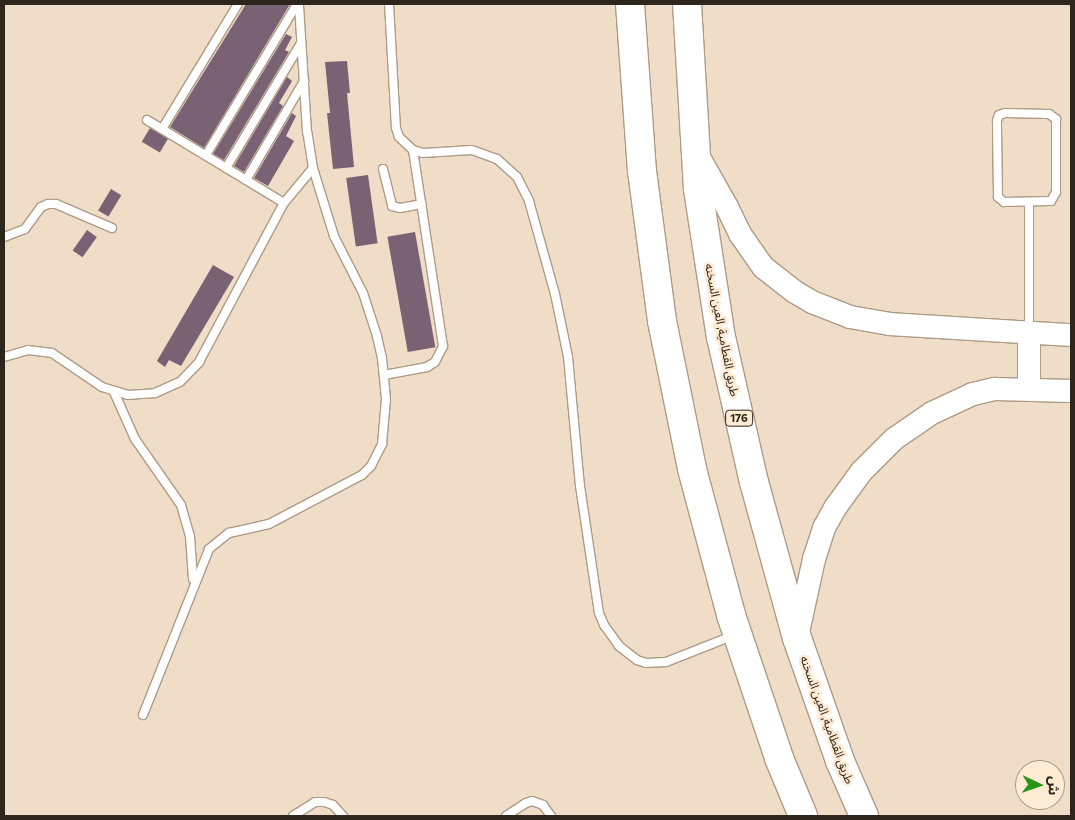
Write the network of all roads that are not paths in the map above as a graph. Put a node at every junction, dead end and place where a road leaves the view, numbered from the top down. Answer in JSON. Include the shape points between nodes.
{"nodes":[{"id":1,"x":238,"y":4,"type":"edge"},
{"id":2,"x":298,"y":4,"type":"edge"},
{"id":3,"x":389,"y":4,"type":"edge"},
{"id":4,"x":630,"y":4,"type":"edge"},
{"id":5,"x":687,"y":4,"type":"edge"},
{"id":6,"x":302,"y":43,"type":"junction"},
{"id":7,"x":304,"y":81,"type":"junction"},
{"id":8,"x":147,"y":120,"type":"dead end"},
{"id":9,"x":162,"y":129,"type":"junction"},
{"id":10,"x":694,"y":148,"type":"junction"},
{"id":11,"x":413,"y":150,"type":"junction"},
{"id":12,"x":206,"y":155,"type":"junction"},
{"id":13,"x":226,"y":168,"type":"junction"},
{"id":14,"x":313,"y":168,"type":"junction"},
{"id":15,"x":382,"y":169,"type":"dead end"},
{"id":16,"x":246,"y":180,"type":"junction"},
{"id":17,"x":1029,"y":202,"type":"junction"},
{"id":18,"x":284,"y":203,"type":"junction"},
{"id":19,"x":422,"y":204,"type":"junction"},
{"id":20,"x":112,"y":228,"type":"dead end"},
{"id":21,"x":4,"y":237,"type":"edge"},
{"id":22,"x":1029,"y":333,"type":"junction"},
{"id":23,"x":1071,"y":335,"type":"edge"},
{"id":24,"x":4,"y":357,"type":"edge"},
{"id":25,"x":384,"y":375,"type":"junction"},
{"id":26,"x":1030,"y":389,"type":"junction"},
{"id":27,"x":1071,"y":391,"type":"edge"},
{"id":28,"x":114,"y":392,"type":"junction"},
{"id":29,"x":194,"y":584,"type":"junction"},
{"id":30,"x":737,"y":634,"type":"junction"},
{"id":31,"x":797,"y":638,"type":"junction"},
{"id":32,"x":143,"y":715,"type":"dead end"},
{"id":33,"x":293,"y":816,"type":"edge"},
{"id":34,"x":343,"y":816,"type":"edge"},
{"id":35,"x":506,"y":816,"type":"edge"},
{"id":36,"x":551,"y":816,"type":"edge"},
{"id":37,"x":803,"y":816,"type":"edge"},
{"id":38,"x":864,"y":816,"type":"edge"}],
"edges":[{"from":1,"to":9,"type":"lane"},
{"from":2,"to":6,"type":"lane"},
{"from":2,"to":12,"type":"lane"},
{"from":3,"to":11,"type":"lane","via":[[396,128],[405,145]]},
{"from":4,"to":30,"type":"highway","via":[[642,171],[662,320],[692,469]]},
{"from":5,"to":10,"type":"highway","name":"طريق القطامية, العين السخنه","number":"176"},
{"from":6,"to":7,"type":"lane"},
{"from":6,"to":13,"type":"lane"},
{"from":7,"to":14,"type":"lane"},
{"from":7,"to":16,"type":"lane"},
{"from":8,"to":9,"type":"lane"},
{"from":9,"to":12,"type":"lane"},
{"from":10,"to":22,"type":"main road","via":[[740,234],[763,268],[812,302],[850,316],[889,324]]},
{"from":10,"to":31,"type":"highway","name":"طريق القطامية, العين السخنه","number":"176","via":[[721,337],[754,482]]},
{"from":11,"to":19,"type":"lane"},
{"from":11,"to":30,"type":"lane","via":[[423,153],[472,150],[485,154],[508,167],[524,188],[562,325],[572,389],[580,486],[599,613],[610,636],[637,660],[656,664]]},
{"from":12,"to":13,"type":"lane"},
{"from":13,"to":16,"type":"lane"},
{"from":14,"to":18,"type":"lane"},
{"from":14,"to":25,"type":"lane","via":[[334,236],[371,314]]},
{"from":15,"to":19,"type":"lane","via":[[392,206],[400,208]]},
{"from":16,"to":18,"type":"lane"},
{"from":17,"to":17,"type":"lane","via":[[1047,202],[1056,195],[1056,119],[1049,114],[1002,113],[997,121],[998,198],[1004,202]]},
{"from":17,"to":22,"type":"lane"},
{"from":18,"to":28,"type":"lane","via":[[199,362],[190,373],[180,382],[155,393]]},
{"from":19,"to":25,"type":"lane","via":[[443,346],[435,362],[427,367]]},
{"from":20,"to":21,"type":"lane","via":[[56,204],[48,204],[25,229]]},
{"from":22,"to":23,"type":"main road"},
{"from":22,"to":26,"type":"main road"},
{"from":24,"to":28,"type":"lane","via":[[28,350],[52,353]]},
{"from":25,"to":29,"type":"lane","via":[[384,432],[371,466],[362,475],[269,524],[236,530],[221,537],[205,556]]},
{"from":26,"to":27,"type":"main road"},
{"from":26,"to":31,"type":"main road","via":[[995,389],[952,403],[894,439],[862,471],[824,528]]},
{"from":28,"to":29,"type":"lane","via":[[135,439],[181,505],[192,552]]},
{"from":29,"to":32,"type":"lane"},
{"from":30,"to":37,"type":"highway","via":[[779,758]]},
{"from":31,"to":38,"type":"highway","name":"طريق القطامية, العين السخنه","number":"176","via":[[840,761]]},
{"from":33,"to":34,"type":"lane","via":[[315,802],[324,802],[333,805]]},
{"from":35,"to":36,"type":"lane","via":[[532,802],[543,805]]}]}
